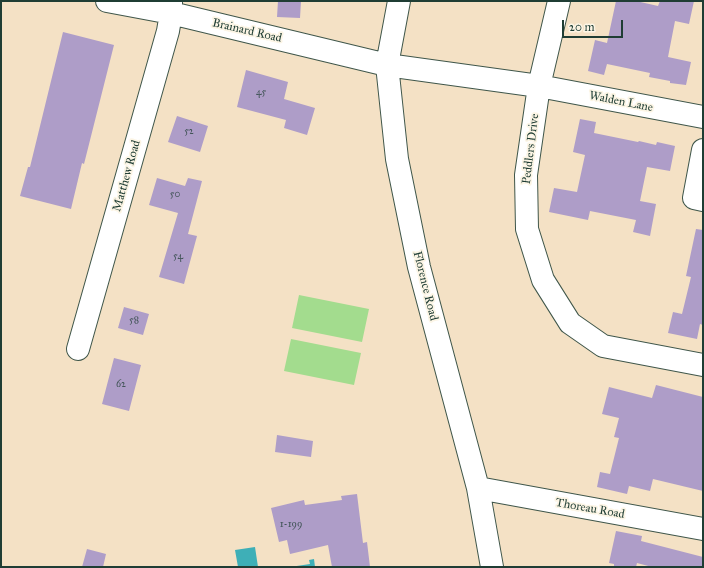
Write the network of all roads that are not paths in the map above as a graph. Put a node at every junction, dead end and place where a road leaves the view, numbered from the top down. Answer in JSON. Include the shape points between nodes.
{"nodes":[{"id":1,"x":107,"y":1,"type":"edge"},
{"id":2,"x":399,"y":1,"type":"edge"},
{"id":3,"x":559,"y":1,"type":"edge"},
{"id":4,"x":171,"y":7,"type":"edge"},
{"id":5,"x":386,"y":65,"type":"junction"},
{"id":6,"x":540,"y":86,"type":"junction"},
{"id":7,"x":703,"y":117,"type":"edge"},
{"id":8,"x":703,"y":150,"type":"edge"},
{"id":9,"x":703,"y":200,"type":"edge"},
{"id":10,"x":78,"y":349,"type":"dead end"},
{"id":11,"x":703,"y":365,"type":"edge"},
{"id":12,"x":478,"y":488,"type":"junction"},
{"id":13,"x":703,"y":529,"type":"edge"},
{"id":14,"x":492,"y":567,"type":"edge"}],
"edges":[{"from":1,"to":4,"type":"street","name":"Brainard Road"},
{"from":2,"to":5,"type":"street","name":"Florence Road"},
{"from":3,"to":6,"type":"street","name":"Peddlers Drive"},
{"from":4,"to":5,"type":"street","name":"Brainard Road"},
{"from":4,"to":10,"type":"street","name":"Matthew Road","via":[[168,31]]},
{"from":5,"to":6,"type":"street"},
{"from":5,"to":12,"type":"street","name":"Florence Road","via":[[397,159],[419,267]]},
{"from":6,"to":7,"type":"street","name":"Walden Lane"},
{"from":6,"to":11,"type":"street","name":"Peddlers Drive","via":[[526,175],[527,230],[543,280],[570,323],[603,346]]},
{"from":8,"to":9,"type":"street","via":[[694,198]]},
{"from":12,"to":13,"type":"street","name":"Thoreau Road"},
{"from":12,"to":14,"type":"street","name":"Florence Road"}]}
